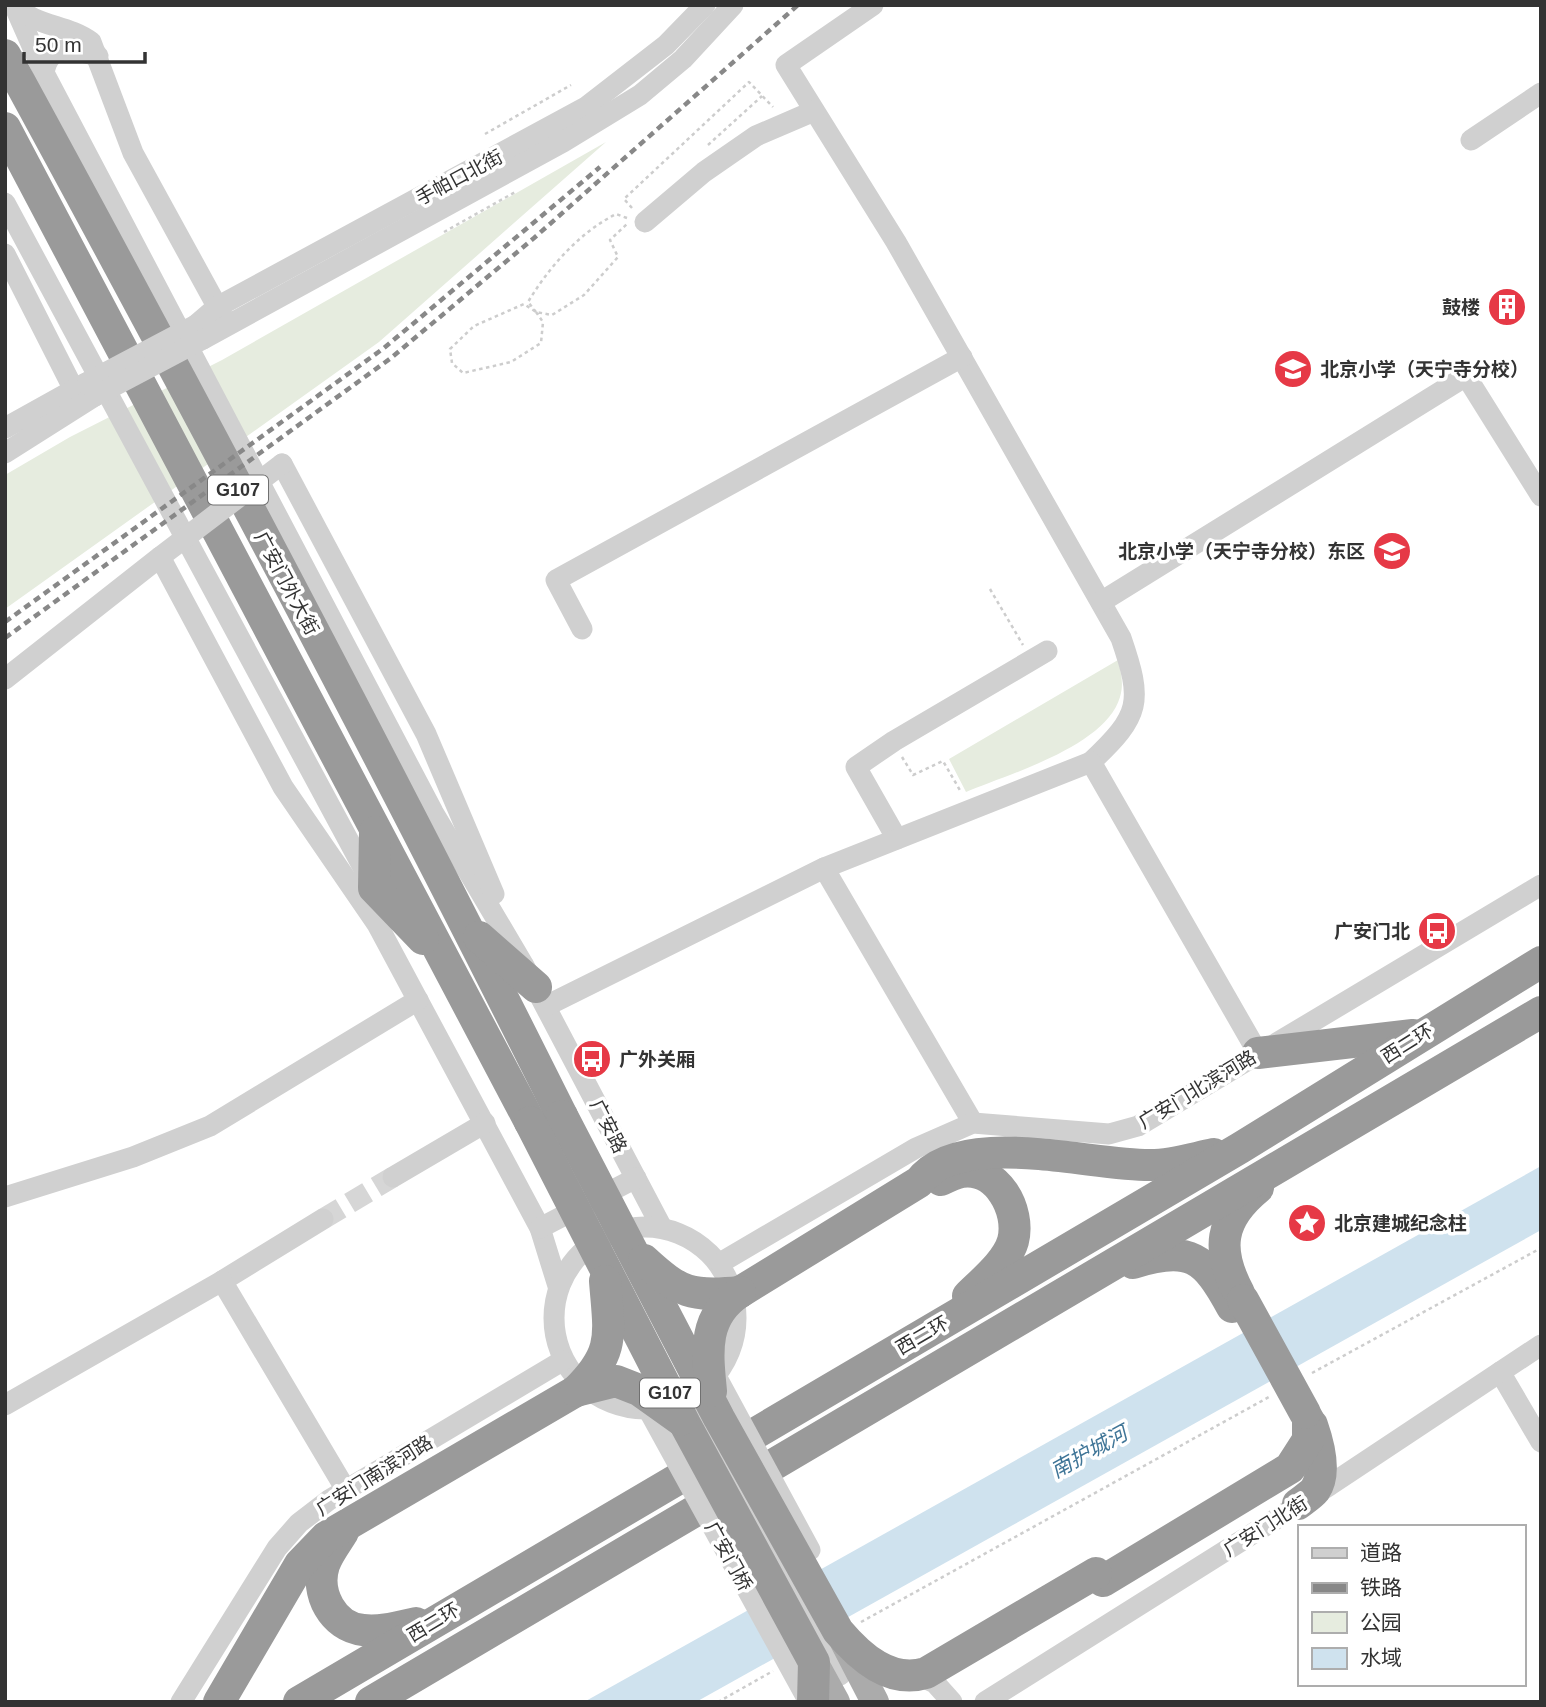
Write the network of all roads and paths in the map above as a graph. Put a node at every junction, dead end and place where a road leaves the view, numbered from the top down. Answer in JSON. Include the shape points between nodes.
{"nodes":[{"id":1,"x":14,"y":5,"type":"edge"},
{"id":2,"x":705,"y":5,"type":"edge"},
{"id":3,"x":873,"y":5,"type":"edge"},
{"id":4,"x":724,"y":9,"type":"edge"},
{"id":5,"x":5,"y":55,"type":"edge"},
{"id":6,"x":98,"y":56,"type":"junction"},
{"id":7,"x":44,"y":73,"type":"junction"},
{"id":8,"x":571,"y":85,"type":"dead end"},
{"id":9,"x":1541,"y":93,"type":"edge"},
{"id":10,"x":814,"y":111,"type":"junction"},
{"id":11,"x":787,"y":123,"type":"junction"},
{"id":12,"x":5,"y":128,"type":"edge"},
{"id":13,"x":485,"y":134,"type":"dead end"},
{"id":14,"x":1471,"y":140,"type":"dead end"},
{"id":15,"x":517,"y":191,"type":"dead end"},
{"id":16,"x":5,"y":203,"type":"edge"},
{"id":17,"x":640,"y":217,"type":"joint"},
{"id":18,"x":444,"y":232,"type":"dead end"},
{"id":19,"x":5,"y":254,"type":"edge"},
{"id":20,"x":536,"y":312,"type":"junction"},
{"id":21,"x":222,"y":315,"type":"junction"},
{"id":22,"x":962,"y":356,"type":"junction"},
{"id":23,"x":85,"y":389,"type":"junction"},
{"id":24,"x":5,"y":428,"type":"edge"},
{"id":25,"x":5,"y":453,"type":"edge"},
{"id":26,"x":1541,"y":496,"type":"edge"},
{"id":27,"x":160,"y":557,"type":"junction"},
{"id":28,"x":990,"y":589,"type":"dead end"},
{"id":29,"x":1101,"y":602,"type":"junction"},
{"id":30,"x":582,"y":629,"type":"dead end"},
{"id":31,"x":1040,"y":655,"type":"joint"},
{"id":32,"x":5,"y":679,"type":"edge"},
{"id":33,"x":894,"y":741,"type":"junction"},
{"id":34,"x":1091,"y":762,"type":"junction"},
{"id":35,"x":964,"y":798,"type":"dead end"},
{"id":36,"x":433,"y":812,"type":"junction"},
{"id":37,"x":375,"y":827,"type":"junction"},
{"id":38,"x":897,"y":839,"type":"junction"},
{"id":39,"x":824,"y":868,"type":"junction"},
{"id":40,"x":1541,"y":885,"type":"edge"},
{"id":41,"x":374,"y":888,"type":"junction"},
{"id":42,"x":453,"y":898,"type":"junction"},
{"id":43,"x":377,"y":924,"type":"junction"},
{"id":44,"x":468,"y":927,"type":"junction"},
{"id":45,"x":1541,"y":962,"type":"edge"},
{"id":46,"x":447,"y":963,"type":"junction"},
{"id":47,"x":535,"y":986,"type":"junction"},
{"id":48,"x":418,"y":1000,"type":"junction"},
{"id":49,"x":1541,"y":1012,"type":"edge"},
{"id":50,"x":1422,"y":1034,"type":"junction"},
{"id":51,"x":1258,"y":1053,"type":"junction"},
{"id":52,"x":562,"y":1116,"type":"joint"},
{"id":53,"x":530,"y":1122,"type":"joint"},
{"id":54,"x":485,"y":1123,"type":"junction"},
{"id":55,"x":973,"y":1123,"type":"junction"},
{"id":56,"x":1311,"y":1145,"type":"junction"},
{"id":57,"x":1240,"y":1148,"type":"junction"},
{"id":58,"x":393,"y":1177,"type":"tunnel mouth"},
{"id":59,"x":636,"y":1178,"type":"junction"},
{"id":60,"x":919,"y":1182,"type":"junction"},
{"id":61,"x":5,"y":1197,"type":"edge"},
{"id":62,"x":323,"y":1219,"type":"tunnel mouth"},
{"id":63,"x":540,"y":1228,"type":"junction"},
{"id":64,"x":662,"y":1228,"type":"junction"},
{"id":65,"x":631,"y":1247,"type":"junction"},
{"id":66,"x":1541,"y":1248,"type":"edge"},
{"id":67,"x":720,"y":1263,"type":"junction"},
{"id":68,"x":604,"y":1267,"type":"junction"},
{"id":69,"x":222,"y":1281,"type":"junction"},
{"id":70,"x":558,"y":1286,"type":"junction"},
{"id":71,"x":740,"y":1292,"type":"junction"},
{"id":72,"x":1053,"y":1300,"type":"junction"},
{"id":73,"x":1238,"y":1304,"type":"junction"},
{"id":74,"x":940,"y":1324,"type":"junction"},
{"id":75,"x":1541,"y":1345,"type":"edge"},
{"id":76,"x":562,"y":1361,"type":"junction"},
{"id":77,"x":1500,"y":1372,"type":"junction"},
{"id":78,"x":1307,"y":1376,"type":"dead end"},
{"id":79,"x":576,"y":1391,"type":"junction"},
{"id":80,"x":1271,"y":1396,"type":"dead end"},
{"id":81,"x":701,"y":1400,"type":"junction"},
{"id":82,"x":5,"y":1405,"type":"edge"},
{"id":83,"x":649,"y":1411,"type":"junction"},
{"id":84,"x":1302,"y":1417,"type":"junction"},
{"id":85,"x":1541,"y":1443,"type":"edge"},
{"id":86,"x":346,"y":1490,"type":"junction"},
{"id":87,"x":1298,"y":1504,"type":"junction"},
{"id":88,"x":347,"y":1527,"type":"junction"},
{"id":89,"x":1099,"y":1577,"type":"junction"},
{"id":90,"x":442,"y":1617,"type":"junction"},
{"id":91,"x":844,"y":1629,"type":"junction"},
{"id":92,"x":873,"y":1666,"type":"junction"},
{"id":93,"x":778,"y":1668,"type":"dead end"},
{"id":94,"x":830,"y":1680,"type":"edge"},
{"id":95,"x":181,"y":1702,"type":"edge"},
{"id":96,"x":219,"y":1702,"type":"edge"},
{"id":97,"x":299,"y":1702,"type":"edge"},
{"id":98,"x":371,"y":1702,"type":"edge"},
{"id":99,"x":718,"y":1702,"type":"edge"},
{"id":100,"x":811,"y":1702,"type":"edge"},
{"id":101,"x":875,"y":1702,"type":"edge"},
{"id":102,"x":916,"y":1702,"type":"edge"},
{"id":103,"x":952,"y":1702,"type":"edge"},
{"id":104,"x":985,"y":1702,"type":"edge"}],
"edges":[{"from":1,"to":6,"type":"street","via":[[26,17],[77,32]]},
{"from":1,"to":7,"type":"street","name":"广安门外大街"},
{"from":2,"to":21,"type":"street","name":"手帕口北街","via":[[666,45],[586,107]]},
{"from":3,"to":10,"type":"street","via":[[786,65]]},
{"from":4,"to":21,"type":"street","name":"手帕口北街","via":[[661,78],[584,130]]},
{"from":5,"to":42,"type":"highway","name":"广安门外大街","number":"G107","via":[[127,277]]},
{"from":6,"to":7,"type":"street","via":[[70,48],[57,52],[46,62]]},
{"from":6,"to":21,"type":"street","via":[[133,153]]},
{"from":7,"to":36,"type":"street","name":"广安门外大街"},
{"from":8,"to":13,"type":"path"},
{"from":9,"to":14,"type":"street"},
{"from":10,"to":11,"type":"street"},
{"from":10,"to":22,"type":"street"},
{"from":11,"to":17,"type":"street","via":[[756,136]]},
{"from":11,"to":17,"type":"path","via":[[749,82],[624,199]]},
{"from":12,"to":37,"type":"highway","name":"广安门外大街","number":"G107"},
{"from":15,"to":18,"type":"path"},
{"from":16,"to":41,"type":"street"},
{"from":19,"to":23,"type":"street"},
{"from":20,"to":20,"type":"path","via":[[524,304],[474,326],[450,349],[452,363],[463,373],[510,362],[541,343],[544,322]]},
{"from":20,"to":20,"type":"path","via":[[528,302],[541,281],[591,227],[616,214],[626,217],[630,222],[610,240],[618,257],[584,295],[552,315]]},
{"from":21,"to":23,"type":"street","name":"手帕口北街","bridge":true,"via":[[199,332]]},
{"from":22,"to":29,"type":"street"},
{"from":22,"to":30,"type":"street","via":[[556,580]]},
{"from":23,"to":24,"type":"street"},
{"from":23,"to":25,"type":"street"},
{"from":26,"to":29,"type":"street","via":[[1466,376]]},
{"from":27,"to":32,"type":"street"},
{"from":27,"to":43,"type":"street","via":[[283,787]]},
{"from":27,"to":47,"type":"street","bridge":true,"via":[[282,464],[426,734]]},
{"from":28,"to":31,"type":"path"},
{"from":29,"to":34,"type":"street","via":[[1121,638],[1136,681],[1135,707],[1118,737]]},
{"from":31,"to":33,"type":"street"},
{"from":33,"to":35,"type":"path","via":[[913,775],[943,761]]},
{"from":33,"to":38,"type":"street","via":[[856,767]]},
{"from":34,"to":38,"type":"street"},
{"from":34,"to":51,"type":"street"},
{"from":36,"to":42,"type":"highway"},
{"from":36,"to":47,"type":"street","name":"广安门外大街"},
{"from":37,"to":41,"type":"highway"},
{"from":37,"to":46,"type":"highway","name":"广安门外大街","number":"G107"},
{"from":38,"to":39,"type":"street"},
{"from":39,"to":47,"type":"street"},
{"from":39,"to":55,"type":"street"},
{"from":40,"to":51,"type":"street","name":"广安门北滨河路"},
{"from":41,"to":43,"type":"street"},
{"from":41,"to":46,"type":"highway"},
{"from":42,"to":44,"type":"highway","name":"广安门外大街","number":"G107"},
{"from":43,"to":48,"type":"street"},
{"from":44,"to":47,"type":"highway"},
{"from":44,"to":52,"type":"highway","name":"广安门外大街","number":"G107"},
{"from":45,"to":50,"type":"highway","name":"西二环"},
{"from":46,"to":53,"type":"highway","name":"广安门外大街","number":"G107"},
{"from":47,"to":59,"type":"street","name":"广安路"},
{"from":48,"to":54,"type":"street"},
{"from":48,"to":61,"type":"street","via":[[210,1126],[132,1157]]},
{"from":49,"to":56,"type":"highway","name":"西二环"},
{"from":50,"to":51,"type":"highway"},
{"from":50,"to":57,"type":"highway","name":"西二环"},
{"from":51,"to":55,"type":"street","name":"广安门北滨河路","via":[[1164,1112],[1109,1134]]},
{"from":52,"to":65,"type":"highway","name":"广安门桥","number":"G107","bridge":true},
{"from":53,"to":68,"type":"highway","name":"广安门桥","number":"G107","bridge":true},
{"from":54,"to":58,"type":"street"},
{"from":54,"to":63,"type":"street"},
{"from":55,"to":67,"type":"street","name":"广安门北滨河路","via":[[916,1148]]},
{"from":56,"to":72,"type":"highway","name":"西二环"},
{"from":56,"to":73,"type":"highway","via":[[1232,1215],[1224,1258]]},
{"from":57,"to":60,"type":"highway","via":[[1153,1165],[1022,1154],[961,1155],[940,1164]]},
{"from":57,"to":74,"type":"highway","name":"西二环"},
{"from":59,"to":63,"type":"street"},
{"from":59,"to":64,"type":"street","name":"广安路"},
{"from":60,"to":71,"type":"highway"},
{"from":60,"to":74,"type":"highway","via":[[936,1182],[963,1171],[989,1178],[1007,1198],[1015,1225],[1013,1243],[995,1268]]},
{"from":62,"to":69,"type":"street"},
{"from":63,"to":70,"type":"street"},
{"from":64,"to":67,"type":"street","via":[[693,1241]]},
{"from":64,"to":70,"type":"street","via":[[630,1227],[604,1236],[573,1259]]},
{"from":65,"to":71,"type":"highway","bridge":true,"via":[[667,1280],[691,1294]]},
{"from":65,"to":81,"type":"highway","name":"广安门桥","number":"G107","bridge":true},
{"from":66,"to":78,"type":"path"},
{"from":67,"to":81,"type":"street","via":[[738,1302],[737,1328]]},
{"from":68,"to":79,"type":"highway","bridge":true,"via":[[609,1333],[604,1359]]},
{"from":68,"to":81,"type":"highway","name":"广安门桥","number":"G107","bridge":true},
{"from":69,"to":82,"type":"street"},
{"from":69,"to":86,"type":"street"},
{"from":70,"to":76,"type":"street","via":[[552,1325]]},
{"from":71,"to":81,"type":"highway","bridge":true,"via":[[723,1303],[708,1340]]},
{"from":72,"to":73,"type":"highway","via":[[1107,1272],[1177,1253],[1199,1260]]},
{"from":72,"to":98,"type":"highway","name":"西二环"},
{"from":73,"to":84,"type":"highway"},
{"from":74,"to":90,"type":"highway","name":"西二环"},
{"from":75,"to":77,"type":"street","name":"广安门北街"},
{"from":76,"to":83,"type":"street","via":[[578,1382],[601,1400]]},
{"from":76,"to":86,"type":"street","name":"广安门南滨河路"},
{"from":77,"to":85,"type":"street"},
{"from":77,"to":87,"type":"street","name":"广安门北街"},
{"from":79,"to":81,"type":"highway","bridge":true,"via":[[616,1381],[639,1390]]},
{"from":79,"to":88,"type":"highway"},
{"from":80,"to":91,"type":"path"},
{"from":81,"to":83,"type":"street"},
{"from":81,"to":91,"type":"highway","name":"广安门桥","number":"G107","bridge":true},
{"from":81,"to":92,"type":"street","name":"广安门桥","bridge":true},
{"from":81,"to":94,"type":"highway","name":"广安门桥","number":"G107","bridge":true},
{"from":83,"to":100,"type":"street","name":"广安门桥","bridge":true},
{"from":84,"to":87,"type":"highway","via":[[1320,1451],[1320,1471],[1316,1489]]},
{"from":84,"to":89,"type":"highway","via":[[1284,1456],[1268,1469]]},
{"from":86,"to":95,"type":"street","name":"广安门南滨河路","via":[[299,1522],[277,1548]]},
{"from":87,"to":104,"type":"street","name":"广安门北街"},
{"from":88,"to":90,"type":"highway","via":[[331,1551],[323,1575],[326,1606],[341,1622],[360,1630],[384,1630]]},
{"from":88,"to":96,"type":"highway","via":[[326,1536],[300,1564]]},
{"from":89,"to":91,"type":"highway","name":"广安门桥","bridge":true,"via":[[915,1676],[888,1672],[854,1649]]},
{"from":89,"to":102,"type":"highway","via":[[929,1684]]},
{"from":90,"to":97,"type":"highway","name":"西二环"},
{"from":91,"to":101,"type":"main road","bridge":true},
{"from":92,"to":94,"type":"street"},
{"from":92,"to":103,"type":"street","via":[[901,1667],[935,1683]]},
{"from":93,"to":99,"type":"path"},
{"from":94,"to":100,"type":"highway","bridge":true}]}
